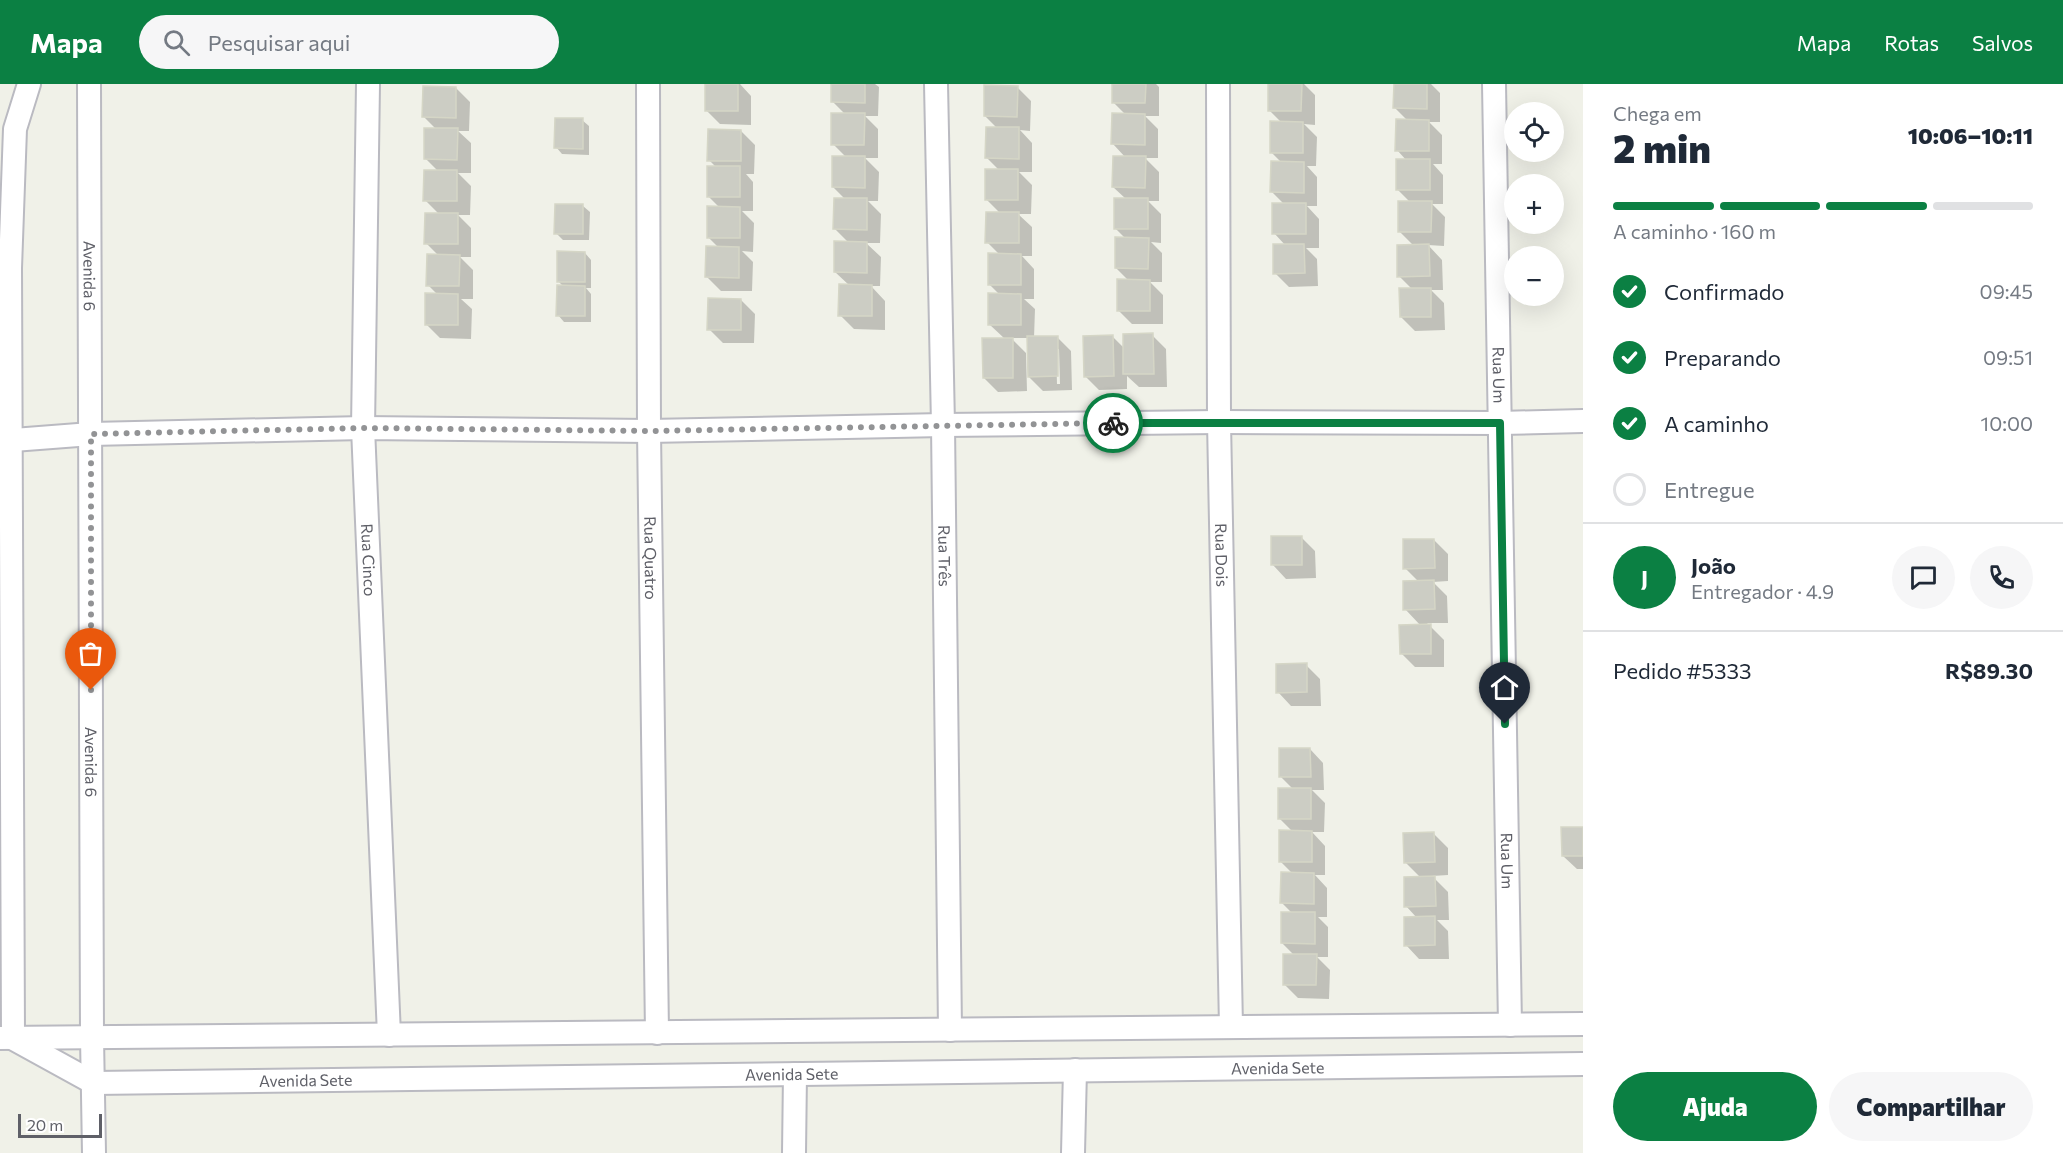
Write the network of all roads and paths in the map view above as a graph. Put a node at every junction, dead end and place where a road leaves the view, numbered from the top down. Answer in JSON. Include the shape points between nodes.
{"nodes":[{"id":1,"x":29,"y":84,"type":"edge"},
{"id":2,"x":89,"y":84,"type":"edge"},
{"id":3,"x":368,"y":84,"type":"edge"},
{"id":4,"x":648,"y":84,"type":"edge"},
{"id":5,"x":936,"y":84,"type":"edge"},
{"id":6,"x":1218,"y":84,"type":"edge"},
{"id":7,"x":1494,"y":84,"type":"edge"},
{"id":8,"x":1583,"y":421,"type":"edge"},
{"id":9,"x":1219,"y":422,"type":"junction"},
{"id":10,"x":1500,"y":423,"type":"junction"},
{"id":11,"x":943,"y":425,"type":"junction"},
{"id":12,"x":363,"y":428,"type":"junction"},
{"id":13,"x":649,"y":431,"type":"junction"},
{"id":14,"x":91,"y":434,"type":"junction"},
{"id":15,"x":5,"y":441,"type":"edge"},
{"id":16,"x":6,"y":710,"type":"edge"},
{"id":17,"x":1583,"y":1024,"type":"edge"},
{"id":18,"x":1510,"y":1025,"type":"junction"},
{"id":19,"x":1232,"y":1027,"type":"junction"},
{"id":20,"x":950,"y":1030,"type":"junction"},
{"id":21,"x":657,"y":1033,"type":"junction"},
{"id":22,"x":389,"y":1035,"type":"junction"},
{"id":23,"x":92,"y":1037,"type":"junction"},
{"id":24,"x":7,"y":1038,"type":"edge"},
{"id":25,"x":1583,"y":1064,"type":"edge"},
{"id":26,"x":1075,"y":1070,"type":"junction"},
{"id":27,"x":795,"y":1074,"type":"junction"},
{"id":28,"x":94,"y":1083,"type":"junction"},
{"id":29,"x":94,"y":1153,"type":"edge"},
{"id":30,"x":794,"y":1153,"type":"edge"},
{"id":31,"x":1073,"y":1153,"type":"edge"}],
"edges":[{"from":1,"to":15,"type":"street","via":[[15,129]]},
{"from":2,"to":14,"type":"street","name":"Avenida 6"},
{"from":3,"to":12,"type":"street","name":"Rua Cinco"},
{"from":4,"to":13,"type":"street","name":"Rua Quatro"},
{"from":5,"to":11,"type":"street","name":"Rua Três"},
{"from":6,"to":9,"type":"street","name":"Rua Dois"},
{"from":7,"to":10,"type":"street","name":"Rua Um"},
{"from":8,"to":10,"type":"street"},
{"from":9,"to":10,"type":"street"},
{"from":9,"to":11,"type":"street"},
{"from":9,"to":19,"type":"street","name":"Rua Dois"},
{"from":10,"to":18,"type":"street","name":"Rua Um"},
{"from":11,"to":13,"type":"street"},
{"from":11,"to":20,"type":"street","name":"Rua Três"},
{"from":12,"to":13,"type":"street"},
{"from":12,"to":14,"type":"street"},
{"from":12,"to":22,"type":"street","name":"Rua Cinco"},
{"from":13,"to":21,"type":"street","name":"Rua Quatro"},
{"from":14,"to":15,"type":"street"},
{"from":14,"to":23,"type":"street","name":"Avenida 6"},
{"from":15,"to":16,"type":"street"},
{"from":16,"to":24,"type":"street"},
{"from":17,"to":18,"type":"street"},
{"from":18,"to":19,"type":"street"},
{"from":19,"to":20,"type":"street"},
{"from":20,"to":21,"type":"street"},
{"from":21,"to":22,"type":"street"},
{"from":22,"to":23,"type":"street"},
{"from":23,"to":24,"type":"street"},
{"from":23,"to":28,"type":"street","name":"Avenida 6"},
{"from":24,"to":28,"type":"street","name":"Avenida Sete"},
{"from":25,"to":26,"type":"street","name":"Avenida Sete"},
{"from":26,"to":27,"type":"street","name":"Avenida Sete"},
{"from":26,"to":31,"type":"street"},
{"from":27,"to":28,"type":"street","name":"Avenida Sete"},
{"from":27,"to":30,"type":"street"},
{"from":28,"to":29,"type":"street","name":"Avenida 6"}]}
